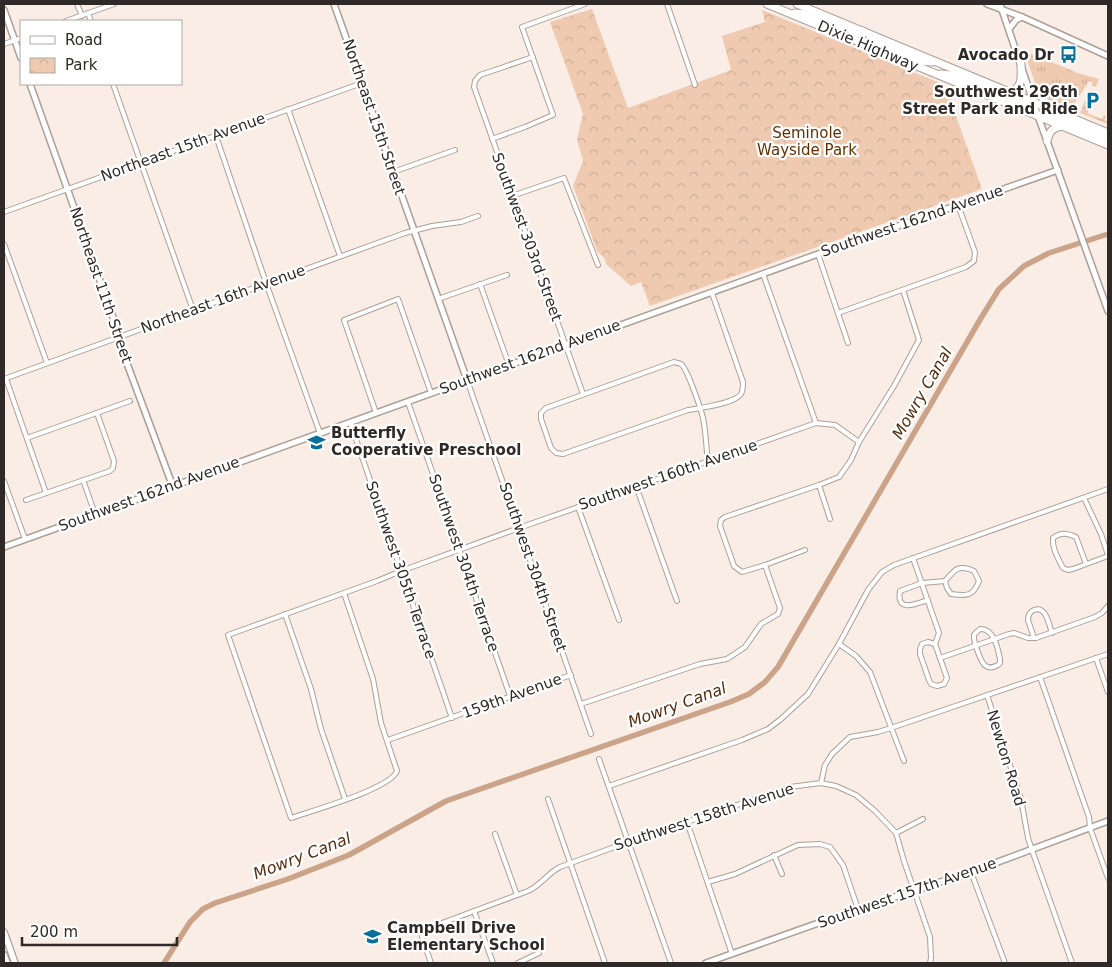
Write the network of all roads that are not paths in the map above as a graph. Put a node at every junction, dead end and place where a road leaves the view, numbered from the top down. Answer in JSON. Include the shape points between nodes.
{"nodes":[{"id":1,"x":77,"y":4,"type":"edge"},
{"id":2,"x":114,"y":4,"type":"edge"},
{"id":3,"x":334,"y":4,"type":"edge"},
{"id":4,"x":585,"y":4,"type":"edge"},
{"id":5,"x":666,"y":4,"type":"edge"},
{"id":6,"x":766,"y":4,"type":"edge"},
{"id":7,"x":797,"y":4,"type":"edge"},
{"id":8,"x":987,"y":4,"type":"edge"},
{"id":9,"x":1001,"y":6,"type":"edge"},
{"id":10,"x":4,"y":10,"type":"edge"},
{"id":11,"x":788,"y":12,"type":"junction"},
{"id":12,"x":88,"y":13,"type":"junction"},
{"id":13,"x":82,"y":16,"type":"junction"},
{"id":14,"x":1022,"y":17,"type":"junction"},
{"id":15,"x":69,"y":20,"type":"edge"},
{"id":16,"x":91,"y":20,"type":"edge"},
{"id":17,"x":1009,"y":29,"type":"junction"},
{"id":18,"x":863,"y":31,"type":"junction"},
{"id":19,"x":20,"y":38,"type":"edge"},
{"id":20,"x":15,"y":40,"type":"junction"},
{"id":21,"x":4,"y":44,"type":"edge"},
{"id":22,"x":865,"y":44,"type":"junction"},
{"id":23,"x":20,"y":55,"type":"edge"},
{"id":24,"x":1108,"y":56,"type":"edge"},
{"id":25,"x":533,"y":57,"type":"junction"},
{"id":26,"x":938,"y":62,"type":"junction"},
{"id":27,"x":1021,"y":64,"type":"junction"},
{"id":28,"x":933,"y":73,"type":"junction"},
{"id":29,"x":362,"y":83,"type":"junction"},
{"id":30,"x":30,"y":85,"type":"edge"},
{"id":31,"x":113,"y":85,"type":"edge"},
{"id":32,"x":695,"y":85,"type":"dead end"},
{"id":33,"x":1010,"y":92,"type":"junction"},
{"id":34,"x":1032,"y":101,"type":"junction"},
{"id":35,"x":288,"y":109,"type":"junction"},
{"id":36,"x":1038,"y":116,"type":"junction"},
{"id":37,"x":1061,"y":126,"type":"junction"},
{"id":38,"x":1108,"y":133,"type":"edge"},
{"id":39,"x":216,"y":136,"type":"junction"},
{"id":40,"x":1108,"y":138,"type":"edge"},
{"id":41,"x":492,"y":139,"type":"junction"},
{"id":42,"x":1047,"y":141,"type":"junction"},
{"id":43,"x":1108,"y":146,"type":"edge"},
{"id":44,"x":455,"y":150,"type":"dead end"},
{"id":45,"x":141,"y":163,"type":"junction"},
{"id":46,"x":1058,"y":170,"type":"junction"},
{"id":47,"x":393,"y":172,"type":"junction"},
{"id":48,"x":68,"y":189,"type":"junction"},
{"id":49,"x":512,"y":196,"type":"junction"},
{"id":50,"x":958,"y":204,"type":"junction"},
{"id":51,"x":4,"y":212,"type":"edge"},
{"id":52,"x":478,"y":216,"type":"dead end"},
{"id":53,"x":414,"y":231,"type":"junction"},
{"id":54,"x":4,"y":244,"type":"edge"},
{"id":55,"x":818,"y":254,"type":"junction"},
{"id":56,"x":340,"y":256,"type":"junction"},
{"id":57,"x":598,"y":265,"type":"dead end"},
{"id":58,"x":763,"y":274,"type":"junction"},
{"id":59,"x":507,"y":275,"type":"dead end"},
{"id":60,"x":266,"y":283,"type":"junction"},
{"id":61,"x":480,"y":284,"type":"junction"},
{"id":62,"x":903,"y":290,"type":"junction"},
{"id":63,"x":712,"y":293,"type":"junction"},
{"id":64,"x":438,"y":299,"type":"junction"},
{"id":65,"x":193,"y":310,"type":"junction"},
{"id":66,"x":1108,"y":311,"type":"edge"},
{"id":67,"x":838,"y":313,"type":"junction"},
{"id":68,"x":120,"y":337,"type":"junction"},
{"id":69,"x":848,"y":343,"type":"dead end"},
{"id":70,"x":566,"y":344,"type":"junction"},
{"id":71,"x":47,"y":363,"type":"junction"},
{"id":72,"x":509,"y":365,"type":"junction"},
{"id":73,"x":5,"y":379,"type":"edge"},
{"id":74,"x":467,"y":380,"type":"junction"},
{"id":75,"x":431,"y":393,"type":"junction"},
{"id":76,"x":583,"y":394,"type":"junction"},
{"id":77,"x":130,"y":401,"type":"dead end"},
{"id":78,"x":408,"y":402,"type":"junction"},
{"id":79,"x":700,"y":408,"type":"junction"},
{"id":80,"x":97,"y":413,"type":"junction"},
{"id":81,"x":376,"y":413,"type":"junction"},
{"id":82,"x":350,"y":422,"type":"junction"},
{"id":83,"x":816,"y":423,"type":"junction"},
{"id":84,"x":320,"y":433,"type":"junction"},
{"id":85,"x":27,"y":438,"type":"junction"},
{"id":86,"x":859,"y":442,"type":"junction"},
{"id":87,"x":708,"y":461,"type":"junction"},
{"id":88,"x":83,"y":480,"type":"junction"},
{"id":89,"x":4,"y":481,"type":"edge"},
{"id":90,"x":819,"y":485,"type":"junction"},
{"id":91,"x":636,"y":486,"type":"junction"},
{"id":92,"x":173,"y":487,"type":"junction"},
{"id":93,"x":1108,"y":489,"type":"edge"},
{"id":94,"x":46,"y":493,"type":"junction"},
{"id":95,"x":6,"y":496,"type":"edge"},
{"id":96,"x":1084,"y":498,"type":"junction"},
{"id":97,"x":26,"y":500,"type":"dead end"},
{"id":98,"x":578,"y":507,"type":"junction"},
{"id":99,"x":95,"y":514,"type":"junction"},
{"id":100,"x":830,"y":519,"type":"dead end"},
{"id":101,"x":519,"y":528,"type":"junction"},
{"id":102,"x":25,"y":539,"type":"junction"},
{"id":103,"x":4,"y":547,"type":"edge"},
{"id":104,"x":460,"y":550,"type":"junction"},
{"id":105,"x":805,"y":550,"type":"dead end"},
{"id":106,"x":1108,"y":556,"type":"edge"},
{"id":107,"x":913,"y":558,"type":"junction"},
{"id":108,"x":1086,"y":564,"type":"junction"},
{"id":109,"x":766,"y":565,"type":"junction"},
{"id":110,"x":401,"y":571,"type":"junction"},
{"id":111,"x":945,"y":581,"type":"junction"},
{"id":112,"x":922,"y":583,"type":"junction"},
{"id":113,"x":344,"y":593,"type":"junction"},
{"id":114,"x":928,"y":600,"type":"junction"},
{"id":115,"x":678,"y":601,"type":"dead end"},
{"id":116,"x":1108,"y":606,"type":"edge"},
{"id":117,"x":285,"y":614,"type":"junction"},
{"id":118,"x":619,"y":620,"type":"dead end"},
{"id":119,"x":1052,"y":633,"type":"junction"},
{"id":120,"x":1034,"y":638,"type":"junction"},
{"id":121,"x":994,"y":640,"type":"junction"},
{"id":122,"x":839,"y":644,"type":"junction"},
{"id":123,"x":935,"y":644,"type":"junction"},
{"id":124,"x":976,"y":645,"type":"junction"},
{"id":125,"x":1108,"y":654,"type":"edge"},
{"id":126,"x":940,"y":658,"type":"junction"},
{"id":127,"x":1096,"y":658,"type":"junction"},
{"id":128,"x":571,"y":674,"type":"junction"},
{"id":129,"x":1040,"y":677,"type":"junction"},
{"id":130,"x":1108,"y":692,"type":"edge"},
{"id":131,"x":987,"y":695,"type":"junction"},
{"id":132,"x":510,"y":696,"type":"junction"},
{"id":133,"x":581,"y":704,"type":"junction"},
{"id":134,"x":452,"y":718,"type":"junction"},
{"id":135,"x":891,"y":728,"type":"junction"},
{"id":136,"x":591,"y":734,"type":"dead end"},
{"id":137,"x":388,"y":740,"type":"junction"},
{"id":138,"x":599,"y":759,"type":"dead end"},
{"id":139,"x":904,"y":761,"type":"dead end"},
{"id":140,"x":821,"y":783,"type":"junction"},
{"id":141,"x":609,"y":786,"type":"junction"},
{"id":142,"x":345,"y":799,"type":"junction"},
{"id":143,"x":548,"y":799,"type":"dead end"},
{"id":144,"x":924,"y":819,"type":"dead end"},
{"id":145,"x":1108,"y":821,"type":"edge"},
{"id":146,"x":687,"y":822,"type":"junction"},
{"id":147,"x":1090,"y":828,"type":"junction"},
{"id":148,"x":896,"y":833,"type":"junction"},
{"id":149,"x":495,"y":834,"type":"dead end"},
{"id":150,"x":628,"y":842,"type":"junction"},
{"id":151,"x":1032,"y":850,"type":"junction"},
{"id":152,"x":774,"y":855,"type":"junction"},
{"id":153,"x":570,"y":862,"type":"junction"},
{"id":154,"x":971,"y":872,"type":"junction"},
{"id":155,"x":782,"y":874,"type":"dead end"},
{"id":156,"x":1108,"y":878,"type":"edge"},
{"id":157,"x":708,"y":882,"type":"junction"},
{"id":158,"x":914,"y":890,"type":"junction"},
{"id":159,"x":517,"y":895,"type":"junction"},
{"id":160,"x":858,"y":909,"type":"junction"},
{"id":161,"x":474,"y":911,"type":"junction"},
{"id":162,"x":4,"y":932,"type":"edge"},
{"id":163,"x":5,"y":945,"type":"edge"},
{"id":164,"x":539,"y":953,"type":"dead end"},
{"id":165,"x":732,"y":954,"type":"junction"},
{"id":166,"x":4,"y":955,"type":"edge"},
{"id":167,"x":7,"y":963,"type":"edge"},
{"id":168,"x":15,"y":963,"type":"edge"},
{"id":169,"x":431,"y":963,"type":"edge"},
{"id":170,"x":493,"y":963,"type":"edge"},
{"id":171,"x":518,"y":963,"type":"edge"},
{"id":172,"x":605,"y":963,"type":"edge"},
{"id":173,"x":671,"y":963,"type":"edge"},
{"id":174,"x":706,"y":963,"type":"edge"},
{"id":175,"x":930,"y":963,"type":"edge"},
{"id":176,"x":1005,"y":963,"type":"edge"},
{"id":177,"x":1072,"y":963,"type":"edge"}],
"edges":[{"from":1,"to":13,"type":"street"},
{"from":2,"to":12,"type":"street"},
{"from":3,"to":29,"type":"street","name":"Northeast 15th Street"},
{"from":4,"to":25,"type":"street","via":[[522,27]]},
{"from":5,"to":32,"type":"street"},
{"from":6,"to":11,"type":"highway","name":"Dixie Highway"},
{"from":7,"to":18,"type":"highway","name":"Dixie Highway"},
{"from":8,"to":9,"type":"street"},
{"from":9,"to":14,"type":"street"},
{"from":9,"to":17,"type":"street"},
{"from":10,"to":20,"type":"street"},
{"from":11,"to":18,"type":"highway","via":[[806,14],[857,34]]},
{"from":11,"to":22,"type":"highway","name":"Dixie Highway"},
{"from":12,"to":13,"type":"street"},
{"from":12,"to":16,"type":"street"},
{"from":13,"to":15,"type":"street"},
{"from":14,"to":17,"type":"street"},
{"from":14,"to":24,"type":"street"},
{"from":17,"to":27,"type":"street"},
{"from":18,"to":26,"type":"highway","name":"Dixie Highway"},
{"from":19,"to":20,"type":"street"},
{"from":20,"to":21,"type":"street"},
{"from":20,"to":23,"type":"street"},
{"from":22,"to":26,"type":"highway","via":[[873,41],[920,61]]},
{"from":22,"to":28,"type":"highway","name":"Dixie Highway"},
{"from":25,"to":41,"type":"street","name":"Southwest 303rd Street","via":[[480,75],[475,81],[474,87]]},
{"from":25,"to":41,"type":"street","via":[[552,115]]},
{"from":26,"to":33,"type":"highway","name":"Dixie Highway"},
{"from":27,"to":33,"type":"highway","via":[[1021,81]]},
{"from":27,"to":34,"type":"street"},
{"from":28,"to":34,"type":"highway","via":[[951,75],[1018,102]]},
{"from":28,"to":36,"type":"highway","name":"Dixie Highway"},
{"from":29,"to":35,"type":"street","name":"Northeast 15th Avenue"},
{"from":29,"to":47,"type":"street","name":"Northeast 15th Street"},
{"from":30,"to":48,"type":"street","name":"Northeast 11th Street"},
{"from":31,"to":45,"type":"street"},
{"from":33,"to":34,"type":"highway","name":"Dixie Highway"},
{"from":34,"to":36,"type":"street"},
{"from":34,"to":38,"type":"highway","name":"Dixie Highway"},
{"from":35,"to":39,"type":"street","name":"Northeast 15th Avenue"},
{"from":35,"to":56,"type":"street"},
{"from":36,"to":37,"type":"highway","name":"Dixie Highway"},
{"from":36,"to":40,"type":"highway","via":[[1051,115]]},
{"from":36,"to":42,"type":"street"},
{"from":37,"to":42,"type":"highway","via":[[1049,133]]},
{"from":37,"to":43,"type":"highway","name":"Dixie Highway"},
{"from":39,"to":45,"type":"street","name":"Northeast 15th Avenue"},
{"from":39,"to":60,"type":"street"},
{"from":41,"to":49,"type":"street","name":"Southwest 303rd Street"},
{"from":42,"to":46,"type":"street"},
{"from":44,"to":47,"type":"street"},
{"from":45,"to":48,"type":"street","name":"Northeast 15th Avenue"},
{"from":45,"to":65,"type":"street"},
{"from":46,"to":50,"type":"street","name":"Southwest 162nd Avenue"},
{"from":46,"to":66,"type":"street"},
{"from":47,"to":53,"type":"street","name":"Northeast 15th Street"},
{"from":48,"to":51,"type":"street","name":"Northeast 15th Avenue"},
{"from":48,"to":68,"type":"street","name":"Northeast 11th Street"},
{"from":49,"to":57,"type":"street","via":[[564,178]]},
{"from":49,"to":70,"type":"street","name":"Southwest 303rd Street"},
{"from":50,"to":55,"type":"street","name":"Southwest 162nd Avenue"},
{"from":50,"to":62,"type":"street","via":[[974,260],[966,267]]},
{"from":52,"to":53,"type":"street","name":"Northeast 16th Avenue"},
{"from":53,"to":56,"type":"street","name":"Northeast 16th Avenue"},
{"from":53,"to":64,"type":"street","name":"Southwest 304th Street"},
{"from":54,"to":71,"type":"street"},
{"from":55,"to":58,"type":"street","name":"Southwest 162nd Avenue"},
{"from":55,"to":67,"type":"street"},
{"from":56,"to":60,"type":"street","name":"Northeast 16th Avenue"},
{"from":58,"to":63,"type":"street","name":"Southwest 162nd Avenue"},
{"from":58,"to":83,"type":"street"},
{"from":59,"to":61,"type":"street"},
{"from":60,"to":65,"type":"street","name":"Northeast 16th Avenue"},
{"from":60,"to":84,"type":"street"},
{"from":61,"to":64,"type":"street"},
{"from":61,"to":72,"type":"street"},
{"from":62,"to":67,"type":"street"},
{"from":62,"to":86,"type":"street","via":[[920,340]]},
{"from":63,"to":70,"type":"street","name":"Southwest 162nd Avenue"},
{"from":63,"to":79,"type":"street","via":[[743,382],[742,393],[716,406]]},
{"from":64,"to":74,"type":"street","name":"Southwest 304th Street"},
{"from":65,"to":68,"type":"street","name":"Northeast 16th Avenue"},
{"from":67,"to":69,"type":"street"},
{"from":68,"to":71,"type":"street","name":"Northeast 16th Avenue"},
{"from":68,"to":92,"type":"street","name":"Northeast 11th Street"},
{"from":70,"to":72,"type":"street","name":"Southwest 162nd Avenue"},
{"from":70,"to":76,"type":"street","name":"Southwest 303rd Street"},
{"from":71,"to":73,"type":"street","name":"Northeast 16th Avenue"},
{"from":72,"to":74,"type":"street","name":"Southwest 162nd Avenue"},
{"from":73,"to":85,"type":"street"},
{"from":74,"to":75,"type":"street","name":"Southwest 162nd Avenue"},
{"from":74,"to":101,"type":"street","name":"Southwest 304th Street"},
{"from":75,"to":78,"type":"street","name":"Southwest 162nd Avenue"},
{"from":75,"to":81,"type":"street","via":[[398,299],[344,320]]},
{"from":76,"to":79,"type":"street","via":[[674,362],[685,369]]},
{"from":76,"to":79,"type":"street","via":[[541,413],[551,448],[556,453],[563,454]]},
{"from":77,"to":80,"type":"street"},
{"from":78,"to":81,"type":"street","name":"Southwest 162nd Avenue"},
{"from":78,"to":104,"type":"street","name":"Southwest 304th Terrace"},
{"from":79,"to":87,"type":"street"},
{"from":80,"to":85,"type":"street"},
{"from":80,"to":88,"type":"street","via":[[114,461],[113,468]]},
{"from":81,"to":82,"type":"street","name":"Southwest 162nd Avenue"},
{"from":82,"to":84,"type":"street","name":"Southwest 162nd Avenue"},
{"from":82,"to":110,"type":"street","name":"Southwest 305th Terrace"},
{"from":83,"to":86,"type":"street","via":[[835,425]]},
{"from":83,"to":87,"type":"street","name":"Southwest 160th Avenue"},
{"from":84,"to":92,"type":"street","name":"Southwest 162nd Avenue"},
{"from":85,"to":94,"type":"street"},
{"from":86,"to":90,"type":"street","via":[[839,477]]},
{"from":87,"to":91,"type":"street","name":"Southwest 160th Avenue"},
{"from":88,"to":94,"type":"street"},
{"from":88,"to":99,"type":"street"},
{"from":89,"to":95,"type":"street"},
{"from":90,"to":100,"type":"street"},
{"from":90,"to":109,"type":"street","via":[[721,520],[720,526],[734,566],[742,572]]},
{"from":91,"to":98,"type":"street","name":"Southwest 160th Avenue"},
{"from":91,"to":115,"type":"street"},
{"from":92,"to":99,"type":"street","name":"Southwest 162nd Avenue"},
{"from":93,"to":96,"type":"street"},
{"from":94,"to":97,"type":"street"},
{"from":95,"to":102,"type":"street"},
{"from":96,"to":106,"type":"street"},
{"from":96,"to":107,"type":"street"},
{"from":98,"to":101,"type":"street","name":"Southwest 160th Avenue"},
{"from":98,"to":118,"type":"street"},
{"from":99,"to":102,"type":"street","name":"Southwest 162nd Avenue"},
{"from":101,"to":104,"type":"street","name":"Southwest 160th Avenue"},
{"from":101,"to":128,"type":"street","name":"Southwest 304th Street"},
{"from":102,"to":103,"type":"street","name":"Southwest 162nd Avenue"},
{"from":104,"to":110,"type":"street","name":"Southwest 160th Avenue"},
{"from":104,"to":132,"type":"street","name":"Southwest 304th Terrace"},
{"from":105,"to":109,"type":"street"},
{"from":106,"to":108,"type":"street"},
{"from":107,"to":112,"type":"street"},
{"from":107,"to":122,"type":"street","via":[[894,565],[876,578]]},
{"from":108,"to":108,"type":"street","via":[[1068,570],[1063,568],[1052,545],[1053,538],[1064,533],[1076,537]]},
{"from":109,"to":133,"type":"street","via":[[780,608],[778,614],[761,624],[745,647],[727,660],[700,664]]},
{"from":110,"to":113,"type":"street"},
{"from":110,"to":134,"type":"street","name":"Southwest 305th Terrace"},
{"from":111,"to":111,"type":"street","via":[[951,594],[960,596],[976,589],[979,581],[974,571],[966,567],[957,569]]},
{"from":111,"to":112,"type":"street"},
{"from":112,"to":114,"type":"street"},
{"from":112,"to":114,"type":"street","via":[[900,590],[901,602],[908,606]]},
{"from":113,"to":117,"type":"street"},
{"from":113,"to":137,"type":"street","via":[[376,688]]},
{"from":114,"to":123,"type":"street","via":[[939,633]]},
{"from":116,"to":119,"type":"street","via":[[1095,617]]},
{"from":117,"to":142,"type":"street"},
{"from":117,"to":142,"type":"street","via":[[228,635],[291,818]]},
{"from":119,"to":120,"type":"street"},
{"from":119,"to":120,"type":"street","via":[[1044,613],[1035,610],[1028,617]]},
{"from":120,"to":121,"type":"street","via":[[1014,633]]},
{"from":121,"to":124,"type":"street"},
{"from":121,"to":124,"type":"street","via":[[989,631],[980,629],[974,636]]},
{"from":121,"to":124,"type":"street","via":[[1000,659],[993,667],[984,665]]},
{"from":122,"to":135,"type":"street","via":[[870,672]]},
{"from":122,"to":141,"type":"street","via":[[808,694],[768,729]]},
{"from":123,"to":126,"type":"street"},
{"from":123,"to":126,"type":"street","via":[[922,644],[920,654],[931,684],[938,686],[947,678]]},
{"from":124,"to":126,"type":"street"},
{"from":125,"to":127,"type":"street"},
{"from":127,"to":129,"type":"street"},
{"from":127,"to":130,"type":"street"},
{"from":128,"to":132,"type":"street","name":"159th Avenue"},
{"from":128,"to":133,"type":"street","name":"Southwest 304th Street"},
{"from":129,"to":131,"type":"street"},
{"from":129,"to":147,"type":"street","via":[[1089,817]]},
{"from":131,"to":135,"type":"street"},
{"from":131,"to":151,"type":"street","name":"Newton Road","via":[[1021,798]]},
{"from":132,"to":134,"type":"street","name":"159th Avenue"},
{"from":133,"to":136,"type":"street","name":"Southwest 304th Street"},
{"from":134,"to":137,"type":"street","name":"159th Avenue"},
{"from":135,"to":139,"type":"street"},
{"from":135,"to":140,"type":"street","via":[[850,737],[825,765]]},
{"from":137,"to":142,"type":"street","via":[[396,775]]},
{"from":138,"to":141,"type":"street"},
{"from":140,"to":146,"type":"street","name":"Southwest 158th Avenue","via":[[790,787]]},
{"from":140,"to":148,"type":"street","via":[[856,795]]},
{"from":141,"to":150,"type":"street"},
{"from":143,"to":153,"type":"street"},
{"from":144,"to":148,"type":"street"},
{"from":145,"to":147,"type":"street","name":"Southwest 157th Avenue"},
{"from":146,"to":150,"type":"street","name":"Southwest 158th Avenue"},
{"from":146,"to":157,"type":"street"},
{"from":147,"to":151,"type":"street","name":"Southwest 157th Avenue"},
{"from":147,"to":156,"type":"street"},
{"from":148,"to":158,"type":"street"},
{"from":149,"to":159,"type":"street"},
{"from":150,"to":153,"type":"street","name":"Southwest 158th Avenue"},
{"from":150,"to":173,"type":"street"},
{"from":151,"to":154,"type":"street","name":"Southwest 157th Avenue"},
{"from":151,"to":177,"type":"street","name":"Newton Road"},
{"from":152,"to":155,"type":"street"},
{"from":152,"to":157,"type":"street","via":[[735,874]]},
{"from":152,"to":160,"type":"street","via":[[798,845],[830,847],[842,866]]},
{"from":153,"to":159,"type":"street","name":"Southwest 158th Avenue","via":[[550,872],[532,890]]},
{"from":153,"to":172,"type":"street"},
{"from":154,"to":158,"type":"street","name":"Southwest 157th Avenue"},
{"from":154,"to":176,"type":"street"},
{"from":157,"to":165,"type":"street"},
{"from":158,"to":160,"type":"street","name":"Southwest 157th Avenue"},
{"from":158,"to":175,"type":"street","via":[[930,937]]},
{"from":159,"to":161,"type":"street","name":"Southwest 158th Avenue"},
{"from":160,"to":165,"type":"street","name":"Southwest 157th Avenue"},
{"from":161,"to":169,"type":"street","name":"Southwest 158th Avenue","via":[[423,932]]},
{"from":161,"to":170,"type":"street"},
{"from":162,"to":163,"type":"main road"},
{"from":163,"to":168,"type":"main road"},
{"from":164,"to":171,"type":"street"},
{"from":165,"to":174,"type":"street","name":"Southwest 157th Avenue"},
{"from":166,"to":167,"type":"main road"}]}
